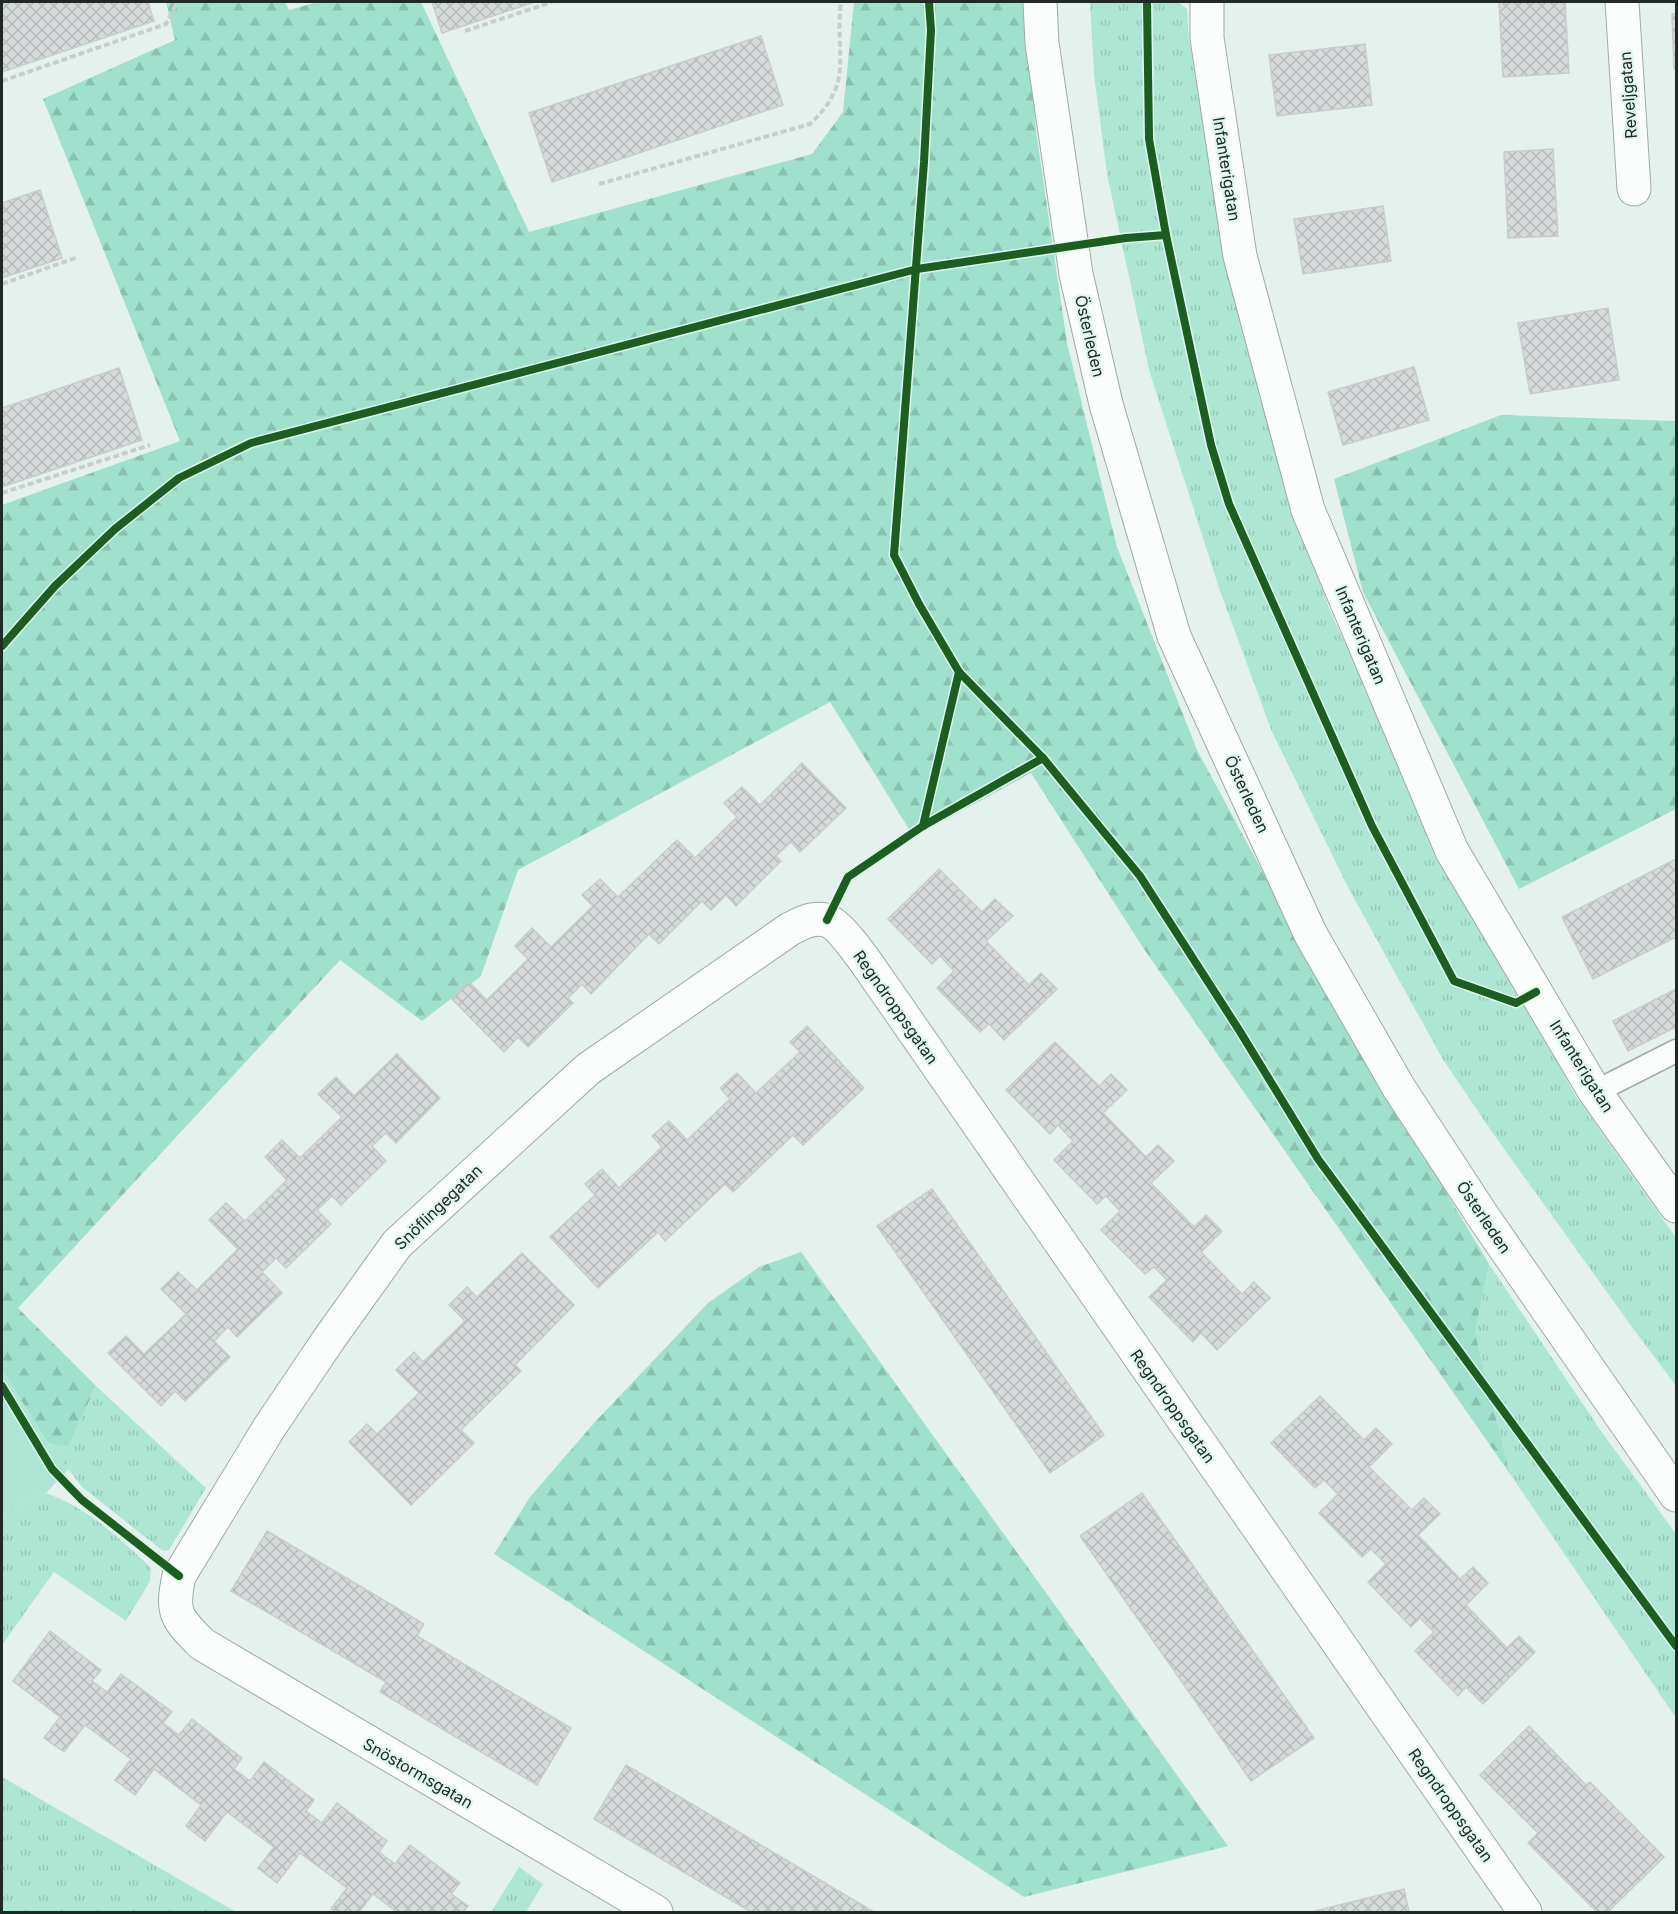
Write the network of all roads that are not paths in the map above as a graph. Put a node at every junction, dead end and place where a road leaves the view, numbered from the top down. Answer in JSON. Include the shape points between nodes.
{"nodes":[{"id":1,"x":1040,"y":2,"type":"edge"},
{"id":2,"x":1206,"y":2,"type":"edge"},
{"id":3,"x":1622,"y":2,"type":"edge"},
{"id":4,"x":1634,"y":189,"type":"dead end"},
{"id":5,"x":808,"y":920,"type":"joint"},
{"id":6,"x":1677,"y":1051,"type":"edge"},
{"id":7,"x":1595,"y":1092,"type":"junction"},
{"id":8,"x":1677,"y":1206,"type":"edge"},
{"id":9,"x":1677,"y":1495,"type":"edge"},
{"id":10,"x":184,"y":1626,"type":"joint"},
{"id":11,"x":656,"y":1912,"type":"edge"},
{"id":12,"x":1525,"y":1912,"type":"edge"}],
"edges":[{"from":1,"to":9,"type":"street","name":"Österleden","via":[[1042,43],[1076,274],[1106,404],[1174,636],[1311,934],[1399,1088],[1484,1218]]},
{"from":2,"to":7,"type":"street","name":"Infanterigatan","via":[[1240,256],[1308,510],[1452,850]]},
{"from":3,"to":4,"type":"street","name":"Reveljgatan"},
{"from":5,"to":10,"type":"street","name":"Snöflingegatan","via":[[588,1069],[397,1244],[269,1428],[179,1576],[176,1612]]},
{"from":5,"to":12,"type":"street","name":"Regndroppsgatan","via":[[827,920],[843,933],[886,991]]},
{"from":6,"to":7,"type":"lane"},
{"from":7,"to":8,"type":"street","name":"Infanterigatan"},
{"from":10,"to":11,"type":"street","name":"Snöstormsgatan","via":[[202,1644],[236,1666]]}]}
